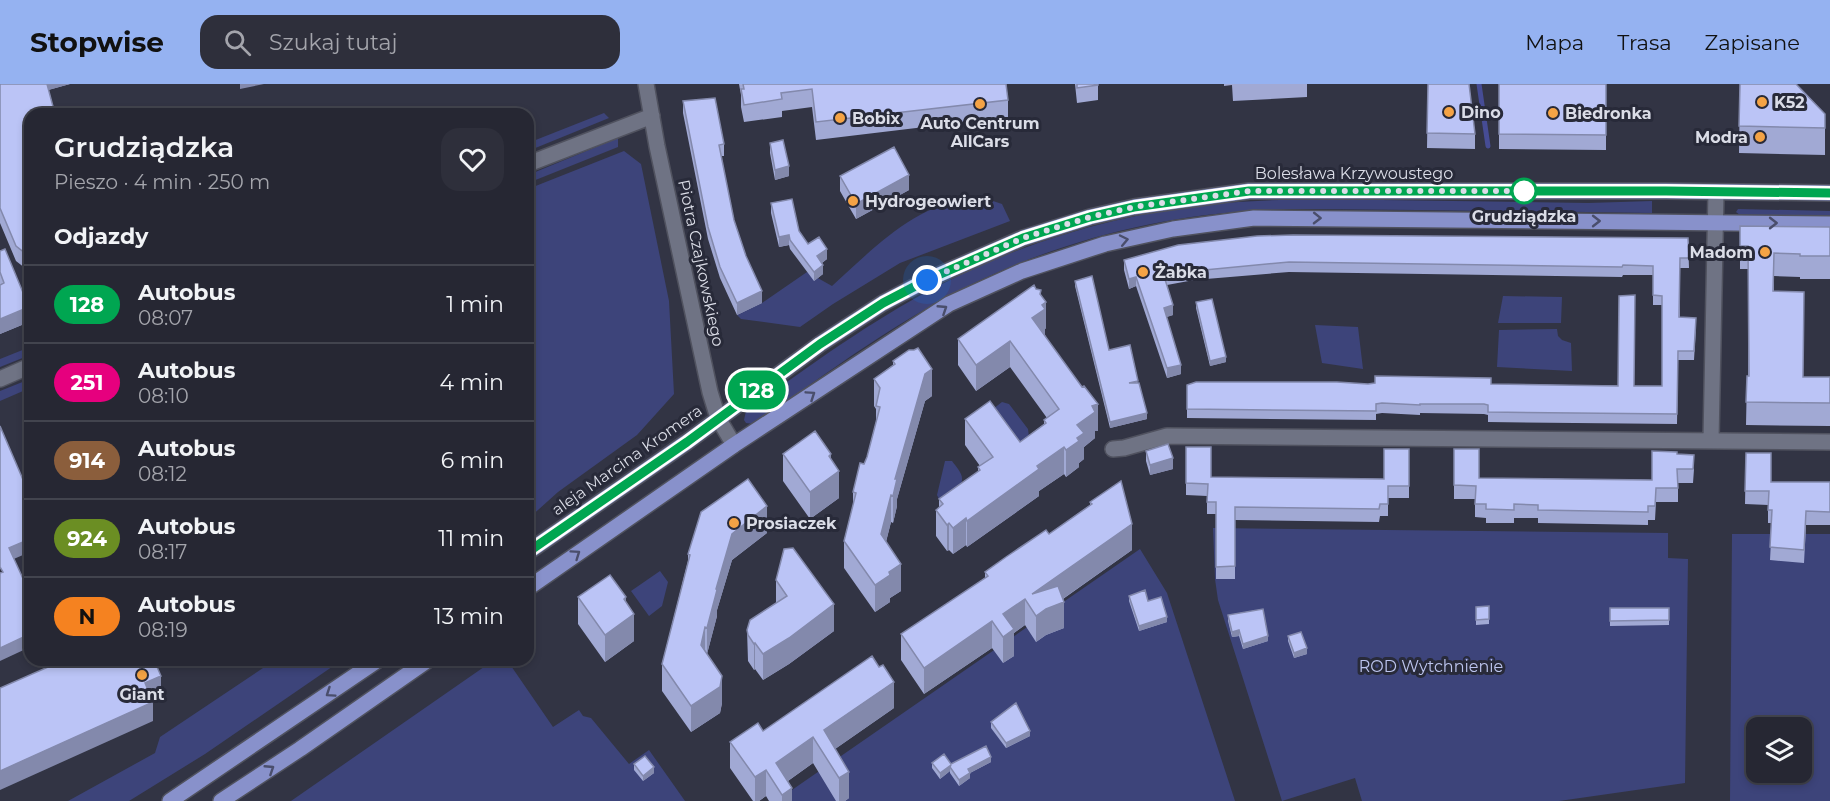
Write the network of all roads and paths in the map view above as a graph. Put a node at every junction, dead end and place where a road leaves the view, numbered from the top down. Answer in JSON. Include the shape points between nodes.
{"nodes":[{"id":1,"x":646,"y":84,"type":"edge"},
{"id":2,"x":652,"y":116,"type":"junction"},
{"id":3,"x":534,"y":162,"type":"edge"},
{"id":4,"x":1716,"y":192,"type":"junction"},
{"id":5,"x":1830,"y":193,"type":"edge"},
{"id":6,"x":1715,"y":222,"type":"junction"},
{"id":7,"x":1830,"y":224,"type":"edge"},
{"id":8,"x":24,"y":369,"type":"edge"},
{"id":9,"x":0,"y":379,"type":"edge"},
{"id":10,"x":718,"y":418,"type":"junction"},
{"id":11,"x":1711,"y":440,"type":"junction"},
{"id":12,"x":1830,"y":442,"type":"edge"},
{"id":13,"x":734,"y":445,"type":"junction"},
{"id":14,"x":1113,"y":449,"type":"dead end"},
{"id":15,"x":534,"y":548,"type":"edge"},
{"id":16,"x":534,"y":584,"type":"edge"},
{"id":17,"x":369,"y":666,"type":"edge"},
{"id":18,"x":419,"y":666,"type":"edge"},
{"id":19,"x":170,"y":801,"type":"edge"},
{"id":20,"x":221,"y":801,"type":"edge"}],
"edges":[{"from":1,"to":2,"type":"street","name":"Piotra Czajkowskiego"},
{"from":2,"to":3,"type":"street"},
{"from":2,"to":10,"type":"street","name":"Piotra Czajkowskiego"},
{"from":4,"to":5,"type":"main road","name":"Bolesława Krzywoustego"},
{"from":4,"to":6,"type":"street"},
{"from":4,"to":10,"type":"main road","name":"Bolesława Krzywoustego","via":[[1249,191],[1100,214],[1023,238],[883,303]]},
{"from":6,"to":7,"type":"main road","one_way":true},
{"from":6,"to":11,"type":"street"},
{"from":13,"to":6,"type":"main road","one_way":true,"via":[[949,304],[1022,271],[1106,244],[1173,229],[1254,218]]},
{"from":8,"to":9,"type":"street"},
{"from":10,"to":13,"type":"street","name":"Piotra Czajkowskiego"},
{"from":10,"to":15,"type":"main road","name":"aleja Marcina Kromera"},
{"from":11,"to":12,"type":"street"},
{"from":11,"to":14,"type":"street","via":[[1167,436]]},
{"from":16,"to":13,"type":"main road","one_way":true},
{"from":17,"to":19,"type":"main road","one_way":true},
{"from":20,"to":18,"type":"main road","one_way":true}]}
